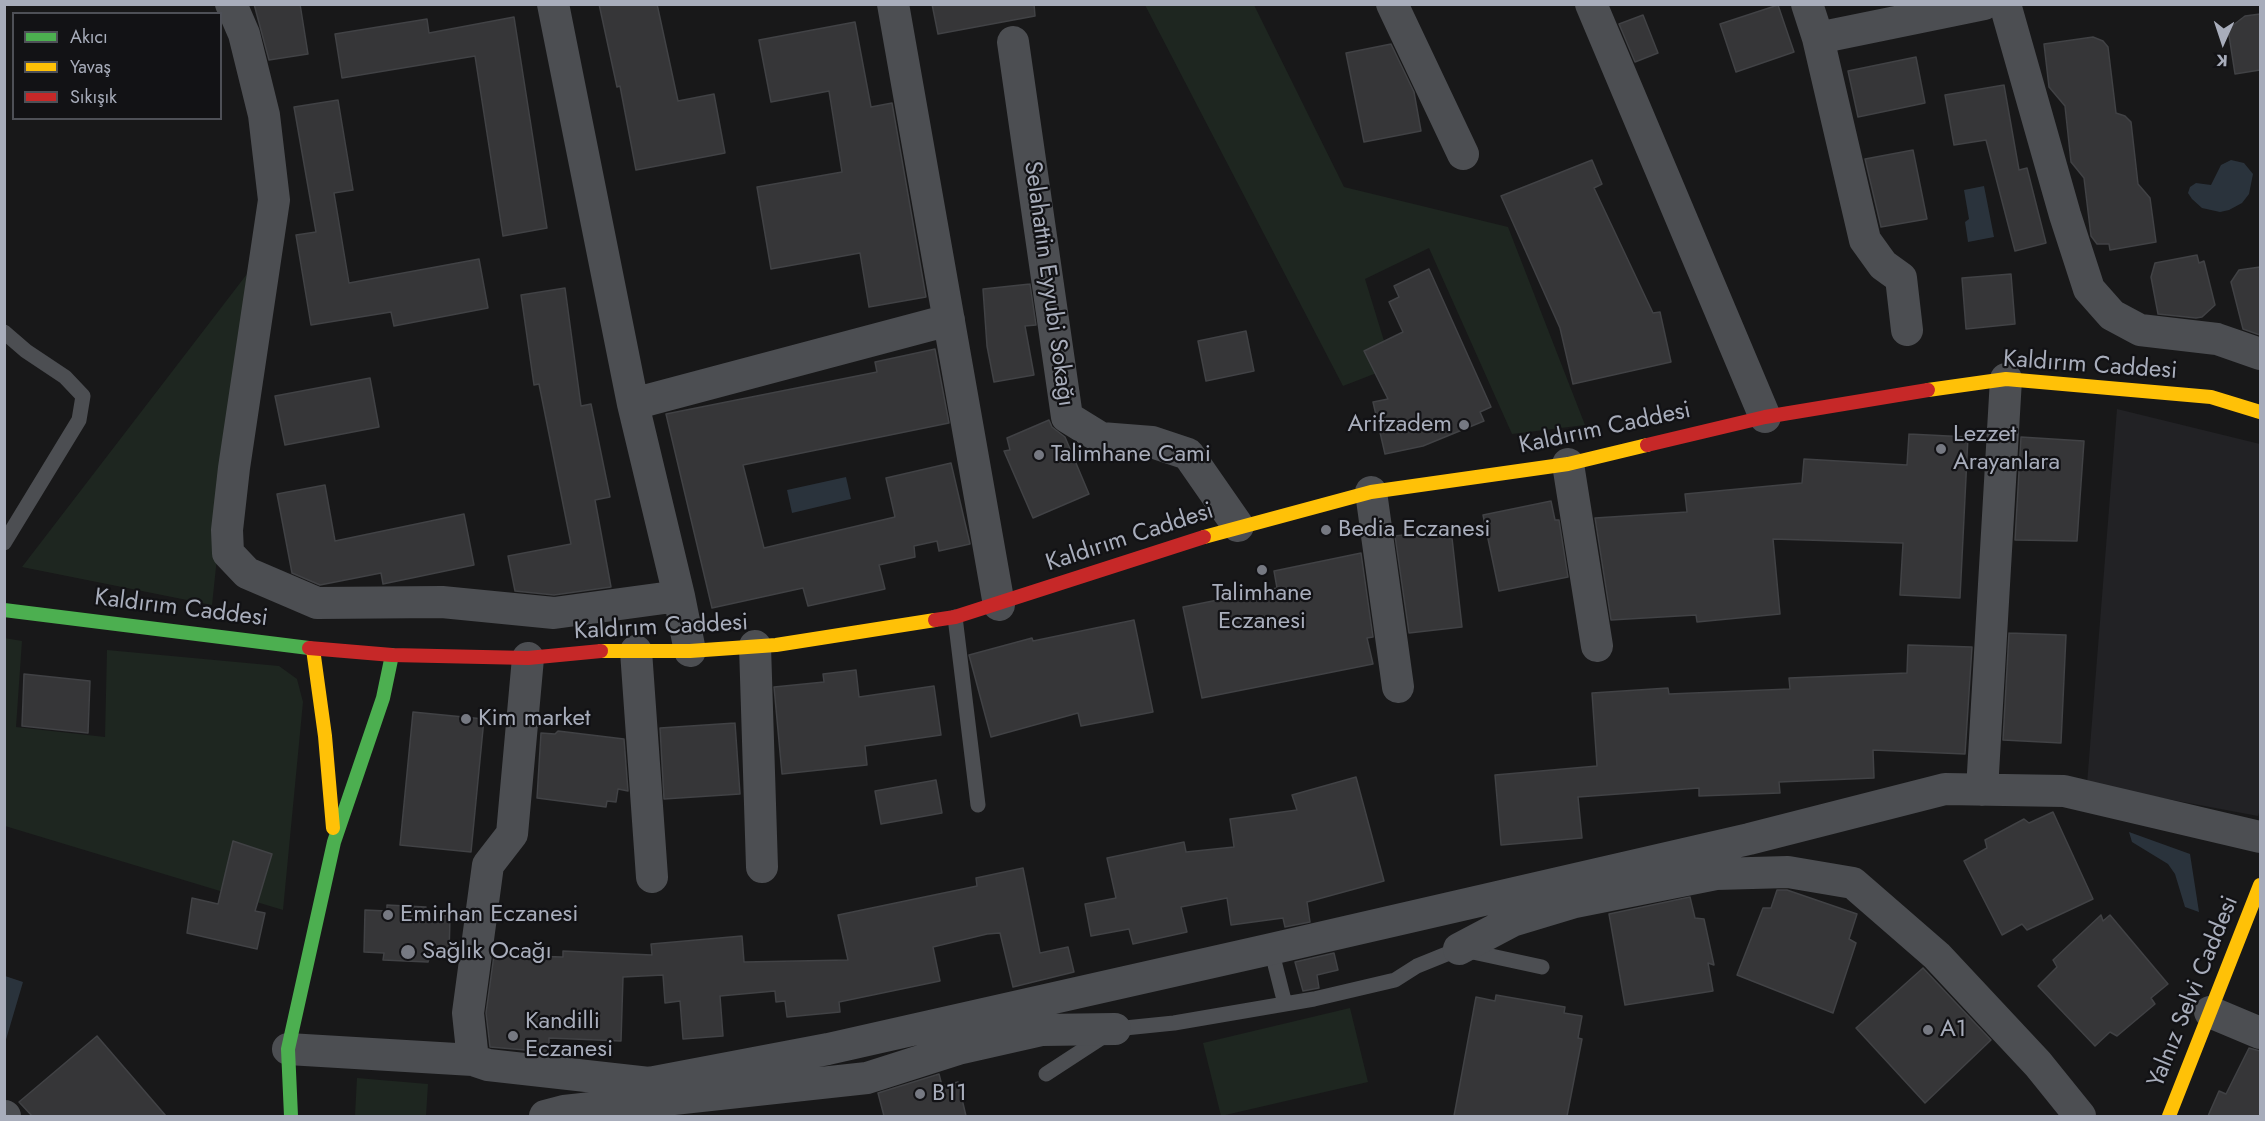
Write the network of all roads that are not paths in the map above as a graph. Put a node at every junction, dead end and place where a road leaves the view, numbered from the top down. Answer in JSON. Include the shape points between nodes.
{"nodes":[{"id":1,"x":231,"y":4,"type":"edge"},
{"id":2,"x":553,"y":4,"type":"edge"},
{"id":3,"x":893,"y":4,"type":"edge"},
{"id":4,"x":1392,"y":4,"type":"edge"},
{"id":5,"x":1591,"y":4,"type":"edge"},
{"id":6,"x":1807,"y":4,"type":"edge"},
{"id":7,"x":1984,"y":4,"type":"edge"},
{"id":8,"x":2005,"y":4,"type":"edge"},
{"id":9,"x":1818,"y":38,"type":"junction"},
{"id":10,"x":1013,"y":42,"type":"dead end"},
{"id":11,"x":1463,"y":154,"type":"dead end"},
{"id":12,"x":949,"y":320,"type":"junction"},
{"id":13,"x":1907,"y":330,"type":"dead end"},
{"id":14,"x":4,"y":332,"type":"edge"},
{"id":15,"x":2260,"y":354,"type":"edge"},
{"id":16,"x":2006,"y":379,"type":"junction"},
{"id":17,"x":633,"y":404,"type":"junction"},
{"id":18,"x":2260,"y":412,"type":"edge"},
{"id":19,"x":1765,"y":417,"type":"junction"},
{"id":20,"x":1568,"y":464,"type":"junction"},
{"id":21,"x":1371,"y":492,"type":"junction"},
{"id":22,"x":1238,"y":526,"type":"junction"},
{"id":23,"x":4,"y":543,"type":"edge"},
{"id":24,"x":680,"y":596,"type":"junction"},
{"id":25,"x":999,"y":605,"type":"junction"},
{"id":26,"x":4,"y":610,"type":"edge"},
{"id":27,"x":955,"y":617,"type":"junction"},
{"id":28,"x":755,"y":646,"type":"junction"},
{"id":29,"x":1597,"y":646,"type":"dead end"},
{"id":30,"x":313,"y":649,"type":"junction"},
{"id":31,"x":636,"y":651,"type":"junction"},
{"id":32,"x":690,"y":651,"type":"junction"},
{"id":33,"x":392,"y":655,"type":"junction"},
{"id":34,"x":528,"y":658,"type":"junction"},
{"id":35,"x":1398,"y":687,"type":"dead end"},
{"id":36,"x":1982,"y":790,"type":"junction"},
{"id":37,"x":978,"y":805,"type":"dead end"},
{"id":38,"x":2260,"y":837,"type":"edge"},
{"id":39,"x":334,"y":842,"type":"junction"},
{"id":40,"x":762,"y":867,"type":"dead end"},
{"id":41,"x":652,"y":877,"type":"dead end"},
{"id":42,"x":2260,"y":885,"type":"edge"},
{"id":43,"x":1270,"y":949,"type":"junction"},
{"id":44,"x":1459,"y":949,"type":"junction"},
{"id":45,"x":1542,"y":967,"type":"dead end"},
{"id":46,"x":1286,"y":1004,"type":"junction"},
{"id":47,"x":2210,"y":1012,"type":"junction"},
{"id":48,"x":1115,"y":1029,"type":"junction"},
{"id":49,"x":2260,"y":1033,"type":"edge"},
{"id":50,"x":288,"y":1049,"type":"junction"},
{"id":51,"x":472,"y":1060,"type":"junction"},
{"id":52,"x":1046,"y":1074,"type":"dead end"},
{"id":53,"x":291,"y":1116,"type":"edge"},
{"id":54,"x":545,"y":1116,"type":"edge"},
{"id":55,"x":2080,"y":1116,"type":"edge"},
{"id":56,"x":2169,"y":1116,"type":"edge"}],
"edges":[{"from":1,"to":24,"type":"street","via":[[244,34],[264,115],[274,200],[234,468],[228,553],[247,573],[317,603],[442,602],[554,613]]},
{"from":2,"to":17,"type":"street"},
{"from":3,"to":12,"type":"street"},
{"from":4,"to":11,"type":"street"},
{"from":5,"to":19,"type":"street"},
{"from":6,"to":9,"type":"street"},
{"from":7,"to":9,"type":"street"},
{"from":8,"to":15,"type":"street","via":[[2090,289],[2112,315],[2140,330],[2217,339]]},
{"from":9,"to":13,"type":"street","via":[[1865,240],[1883,265],[1901,278]]},
{"from":10,"to":22,"type":"street","name":"Selahattin Eyyubi Sokağı","via":[[1067,417],[1101,438],[1152,442],[1188,454]]},
{"from":12,"to":17,"type":"street"},
{"from":12,"to":25,"type":"street"},
{"from":14,"to":23,"type":"lane","via":[[65,377],[82,396],[80,420]]},
{"from":16,"to":18,"type":"street","name":"Kaldırım Caddesi","via":[[2211,398]]},
{"from":16,"to":19,"type":"street","name":"Kaldırım Caddesi"},
{"from":16,"to":36,"type":"street"},
{"from":17,"to":24,"type":"street"},
{"from":19,"to":20,"type":"street","name":"Kaldırım Caddesi"},
{"from":20,"to":21,"type":"street","name":"Kaldırım Caddesi"},
{"from":20,"to":29,"type":"street"},
{"from":21,"to":22,"type":"street","name":"Kaldırım Caddesi"},
{"from":21,"to":35,"type":"street"},
{"from":22,"to":25,"type":"street","name":"Kaldırım Caddesi"},
{"from":24,"to":32,"type":"street"},
{"from":25,"to":27,"type":"street","name":"Kaldırım Caddesi"},
{"from":26,"to":30,"type":"street","name":"Kaldırım Caddesi"},
{"from":27,"to":28,"type":"street","name":"Kaldırım Caddesi"},
{"from":27,"to":37,"type":"lane"},
{"from":28,"to":32,"type":"street","name":"Kaldırım Caddesi"},
{"from":28,"to":40,"type":"street"},
{"from":30,"to":33,"type":"street","name":"Kaldırım Caddesi"},
{"from":30,"to":39,"type":"street"},
{"from":31,"to":32,"type":"street","name":"Kaldırım Caddesi"},
{"from":31,"to":34,"type":"street","name":"Kaldırım Caddesi"},
{"from":31,"to":41,"type":"street"},
{"from":33,"to":34,"type":"street","name":"Kaldırım Caddesi"},
{"from":33,"to":39,"type":"street","via":[[383,698]]},
{"from":34,"to":51,"type":"street","via":[[512,834],[488,865],[468,1013]]},
{"from":36,"to":38,"type":"street","via":[[2064,790]]},
{"from":36,"to":43,"type":"street","via":[[1945,789],[1749,839]]},
{"from":39,"to":50,"type":"street"},
{"from":42,"to":47,"type":"street","name":"Yalnız Selvi Caddesi"},
{"from":43,"to":46,"type":"lane"},
{"from":43,"to":51,"type":"street","via":[[828,1049],[649,1083]]},
{"from":44,"to":45,"type":"lane"},
{"from":44,"to":46,"type":"lane","via":[[1395,980]]},
{"from":44,"to":55,"type":"street","via":[[1512,921],[1575,902],[1716,874],[1788,872],[1853,883],[1937,956],[2038,1064]]},
{"from":46,"to":48,"type":"lane"},
{"from":47,"to":49,"type":"street"},
{"from":47,"to":56,"type":"street","name":"Yalnız Selvi Caddesi"},
{"from":48,"to":52,"type":"lane"},
{"from":48,"to":54,"type":"street","via":[[1042,1030],[958,1049],[867,1078]]},
{"from":50,"to":51,"type":"street"},
{"from":50,"to":53,"type":"street"}]}
